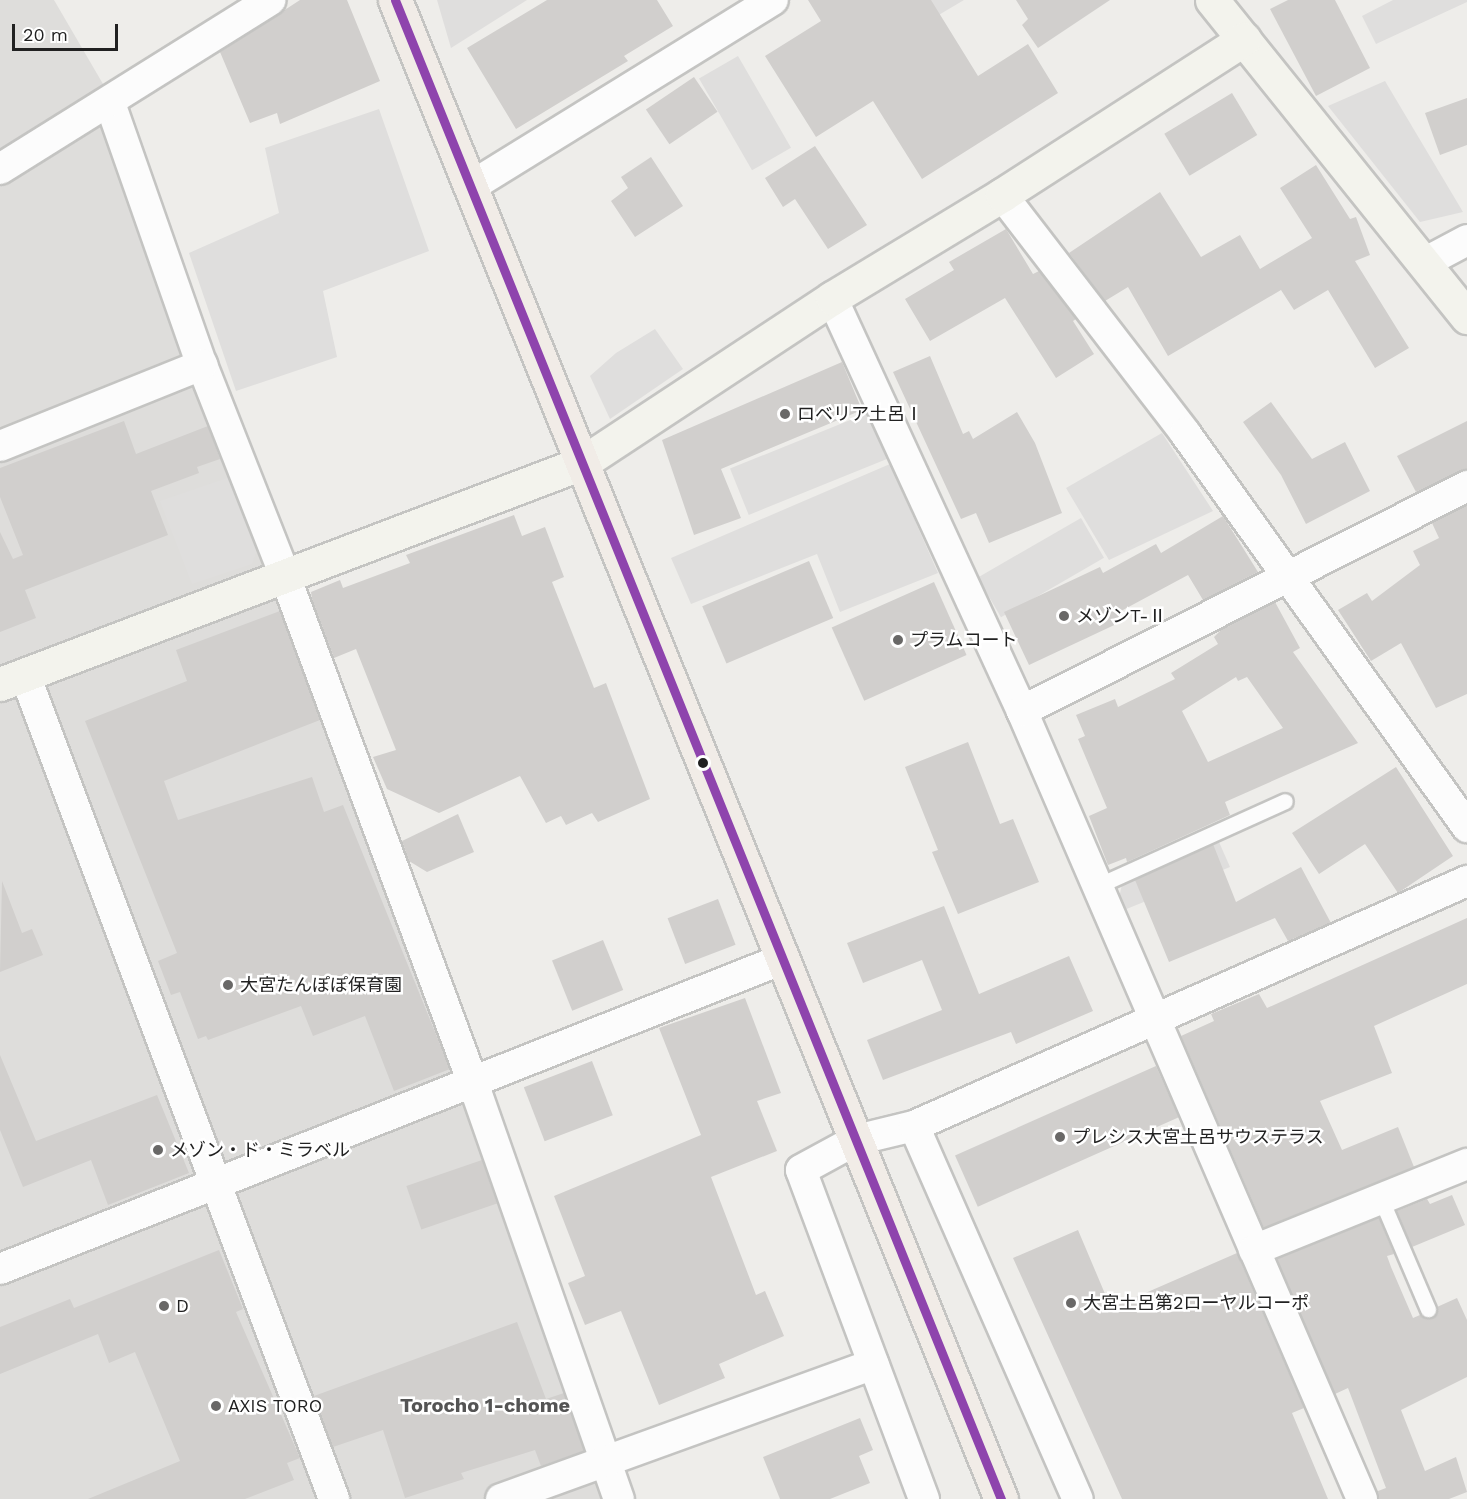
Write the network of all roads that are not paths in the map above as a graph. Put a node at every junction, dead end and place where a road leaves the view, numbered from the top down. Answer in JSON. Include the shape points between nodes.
{"nodes":[{"id":1,"x":270,"y":0,"type":"edge"},
{"id":2,"x":395,"y":0,"type":"edge"},
{"id":3,"x":773,"y":0,"type":"edge"},
{"id":4,"x":1212,"y":0,"type":"edge"},
{"id":5,"x":1245,"y":39,"type":"junction"},
{"id":6,"x":110,"y":103,"type":"junction"},
{"id":7,"x":0,"y":169,"type":"edge"},
{"id":8,"x":470,"y":187,"type":"junction"},
{"id":9,"x":1002,"y":195,"type":"junction"},
{"id":10,"x":1467,"y":240,"type":"edge"},
{"id":11,"x":1424,"y":263,"type":"junction"},
{"id":12,"x":832,"y":298,"type":"junction"},
{"id":13,"x":1467,"y":317,"type":"edge"},
{"id":14,"x":202,"y":365,"type":"junction"},
{"id":15,"x":0,"y":446,"type":"edge"},
{"id":16,"x":582,"y":463,"type":"junction"},
{"id":17,"x":1467,"y":486,"type":"edge"},
{"id":18,"x":1287,"y":575,"type":"junction"},
{"id":19,"x":285,"y":576,"type":"junction"},
{"id":20,"x":13,"y":680,"type":"edge"},
{"id":21,"x":1022,"y":711,"type":"junction"},
{"id":22,"x":1285,"y":801,"type":"dead end"},
{"id":23,"x":1467,"y":827,"type":"edge"},
{"id":24,"x":1467,"y":880,"type":"edge"},
{"id":25,"x":1097,"y":886,"type":"junction"},
{"id":26,"x":783,"y":959,"type":"junction"},
{"id":27,"x":1154,"y":1020,"type":"junction"},
{"id":28,"x":472,"y":1082,"type":"junction"},
{"id":29,"x":914,"y":1126,"type":"junction"},
{"id":30,"x":855,"y":1140,"type":"junction"},
{"id":31,"x":1467,"y":1164,"type":"edge"},
{"id":32,"x":214,"y":1185,"type":"junction"},
{"id":33,"x":1381,"y":1199,"type":"junction"},
{"id":34,"x":1254,"y":1250,"type":"junction"},
{"id":35,"x":0,"y":1269,"type":"edge"},
{"id":36,"x":1428,"y":1309,"type":"dead end"},
{"id":37,"x":873,"y":1364,"type":"junction"},
{"id":38,"x":606,"y":1462,"type":"junction"},
{"id":39,"x":334,"y":1499,"type":"edge"},
{"id":40,"x":501,"y":1499,"type":"edge"},
{"id":41,"x":619,"y":1499,"type":"edge"},
{"id":42,"x":924,"y":1499,"type":"edge"},
{"id":43,"x":1000,"y":1499,"type":"edge"},
{"id":44,"x":1078,"y":1499,"type":"edge"},
{"id":45,"x":1362,"y":1499,"type":"edge"}],
"edges":[{"from":1,"to":6,"type":"street"},
{"from":2,"to":8,"type":"main road"},
{"from":3,"to":8,"type":"street"},
{"from":4,"to":5,"type":"street"},
{"from":5,"to":9,"type":"street"},
{"from":5,"to":11,"type":"street"},
{"from":6,"to":7,"type":"street"},
{"from":6,"to":14,"type":"street"},
{"from":8,"to":16,"type":"main road"},
{"from":9,"to":12,"type":"street"},
{"from":9,"to":18,"type":"street","via":[[1185,433]]},
{"from":10,"to":11,"type":"street"},
{"from":11,"to":13,"type":"street"},
{"from":12,"to":16,"type":"street"},
{"from":12,"to":21,"type":"street"},
{"from":14,"to":15,"type":"street"},
{"from":14,"to":19,"type":"street"},
{"from":16,"to":19,"type":"street"},
{"from":16,"to":26,"type":"main road"},
{"from":17,"to":18,"type":"street"},
{"from":18,"to":21,"type":"street"},
{"from":18,"to":23,"type":"street"},
{"from":19,"to":20,"type":"street"},
{"from":19,"to":28,"type":"street"},
{"from":20,"to":32,"type":"street"},
{"from":21,"to":25,"type":"street"},
{"from":22,"to":25,"type":"lane"},
{"from":24,"to":27,"type":"street"},
{"from":25,"to":27,"type":"street"},
{"from":26,"to":28,"type":"street"},
{"from":26,"to":30,"type":"main road"},
{"from":27,"to":29,"type":"street"},
{"from":27,"to":34,"type":"street"},
{"from":28,"to":32,"type":"street"},
{"from":28,"to":38,"type":"street"},
{"from":29,"to":30,"type":"street"},
{"from":29,"to":44,"type":"street"},
{"from":30,"to":37,"type":"street","via":[[801,1170]]},
{"from":30,"to":43,"type":"main road"},
{"from":31,"to":33,"type":"street"},
{"from":32,"to":35,"type":"street"},
{"from":32,"to":39,"type":"street"},
{"from":33,"to":34,"type":"street"},
{"from":33,"to":36,"type":"lane"},
{"from":34,"to":45,"type":"street"},
{"from":37,"to":38,"type":"street"},
{"from":37,"to":42,"type":"street"},
{"from":38,"to":40,"type":"street"},
{"from":38,"to":41,"type":"street"}]}
